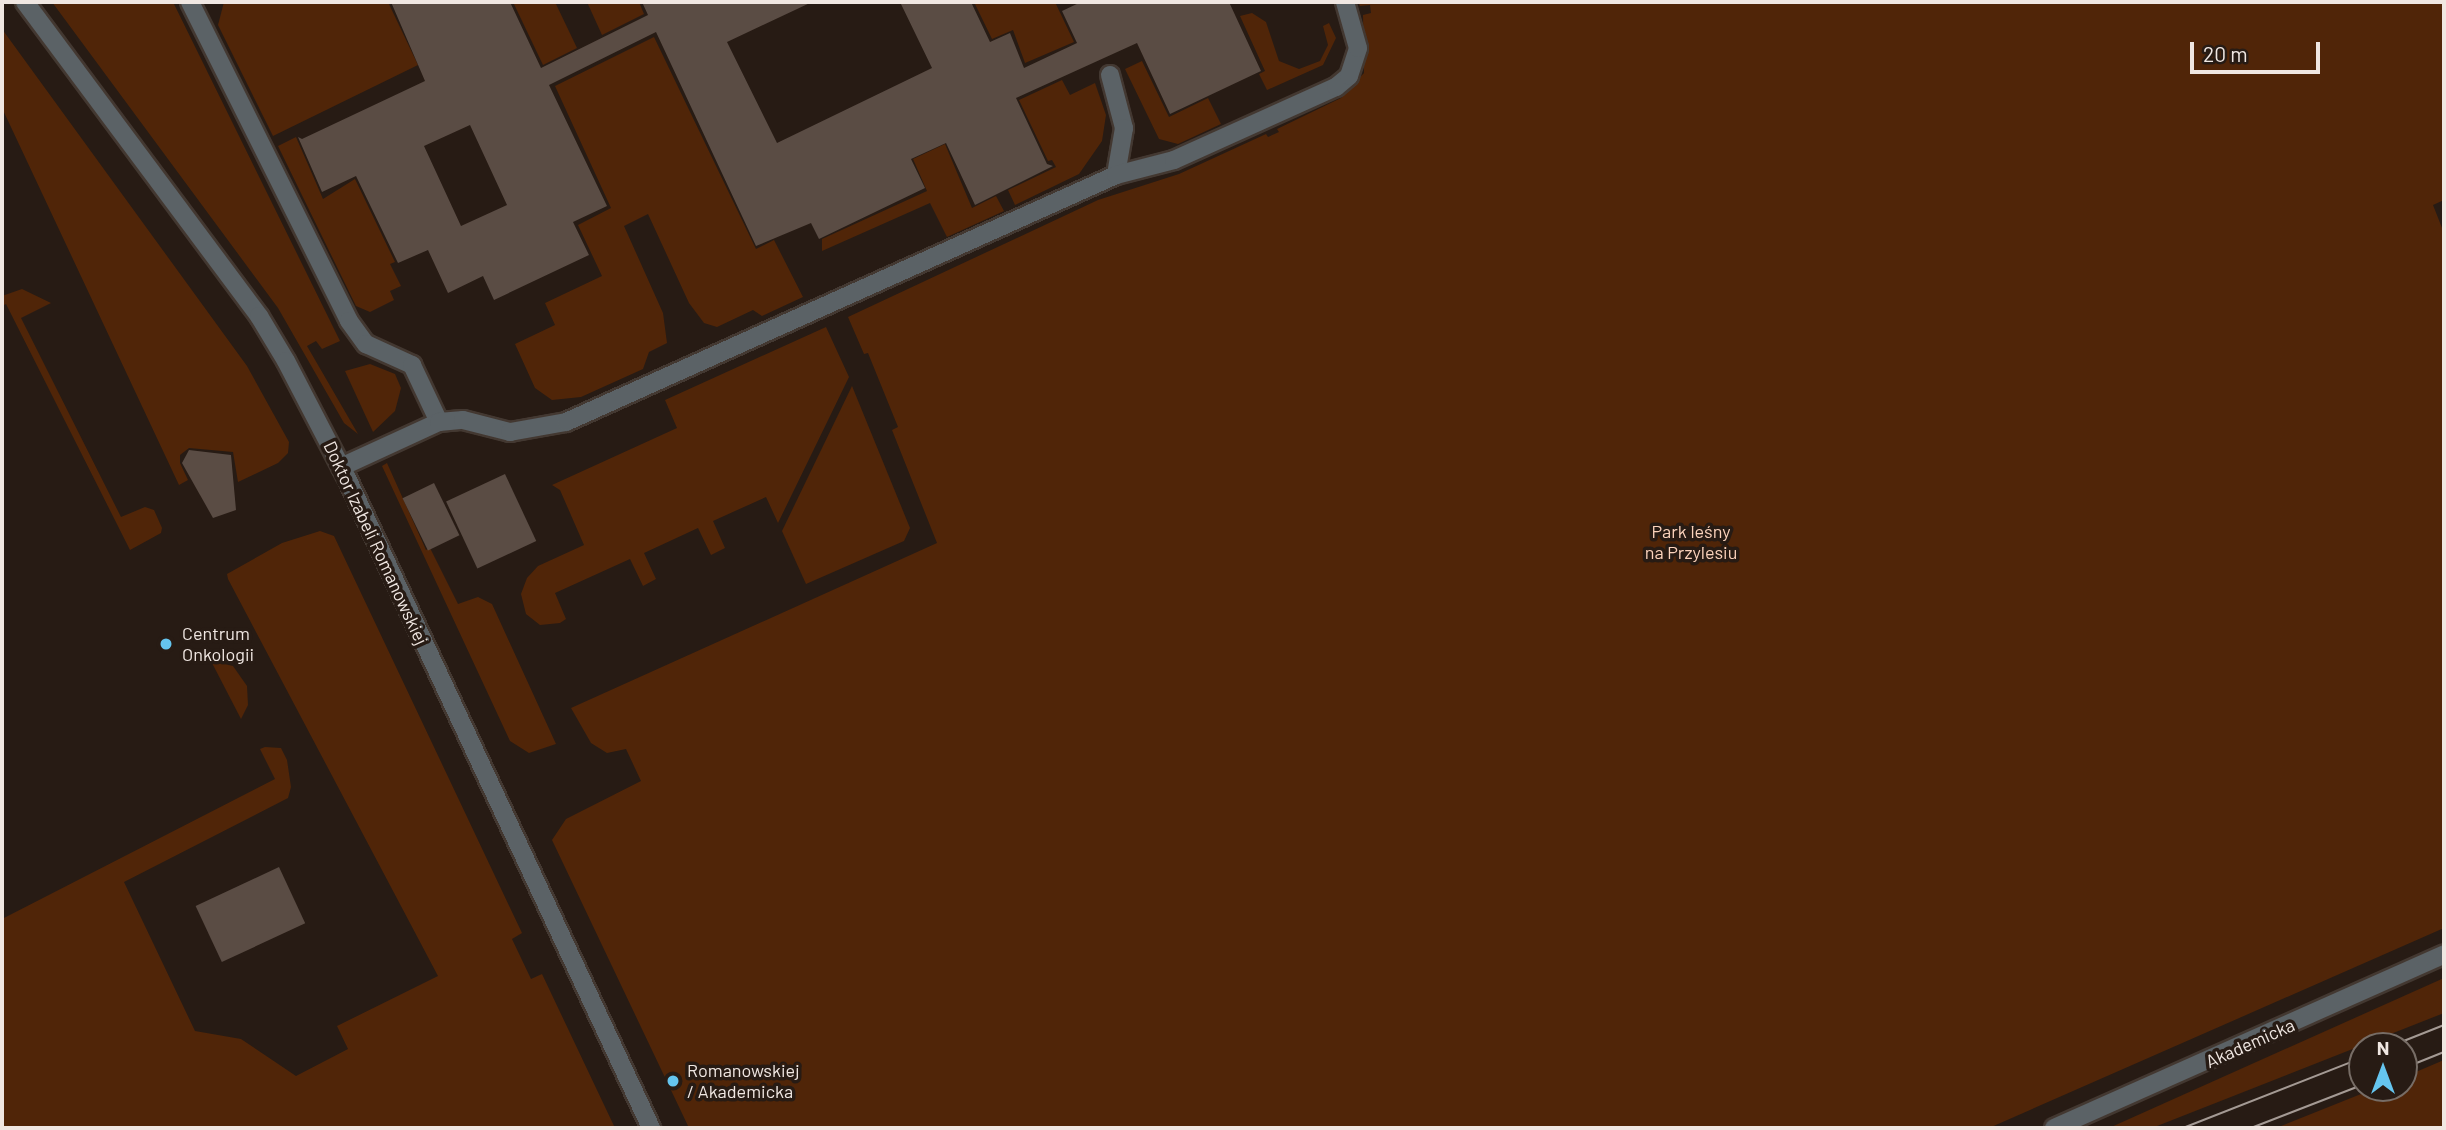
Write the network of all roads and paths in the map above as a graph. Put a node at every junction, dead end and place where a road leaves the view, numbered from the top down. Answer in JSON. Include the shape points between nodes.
{"nodes":[{"id":1,"x":25,"y":2,"type":"edge"},
{"id":2,"x":190,"y":2,"type":"edge"},
{"id":3,"x":1345,"y":2,"type":"edge"},
{"id":4,"x":1110,"y":75,"type":"dead end"},
{"id":5,"x":1116,"y":175,"type":"junction"},
{"id":6,"x":439,"y":422,"type":"junction"},
{"id":7,"x":341,"y":467,"type":"junction"},
{"id":8,"x":2444,"y":954,"type":"edge"},
{"id":9,"x":651,"y":1128,"type":"edge"},
{"id":10,"x":2054,"y":1128,"type":"edge"}],
"edges":[{"from":1,"to":7,"type":"street","name":"Doktor Izabeli Romanowskiej","via":[[259,316]]},
{"from":2,"to":6,"type":"street","via":[[349,321],[366,344],[412,365]]},
{"from":3,"to":5,"type":"street","via":[[1358,48],[1349,76],[1336,87],[1174,160]]},
{"from":4,"to":5,"type":"street","via":[[1124,128]]},
{"from":5,"to":6,"type":"street","via":[[566,422],[510,432],[463,420]]},
{"from":6,"to":7,"type":"street"},
{"from":7,"to":9,"type":"street","name":"Doktor Izabeli Romanowskiej"},
{"from":8,"to":10,"type":"street","name":"Akademicka"}]}
